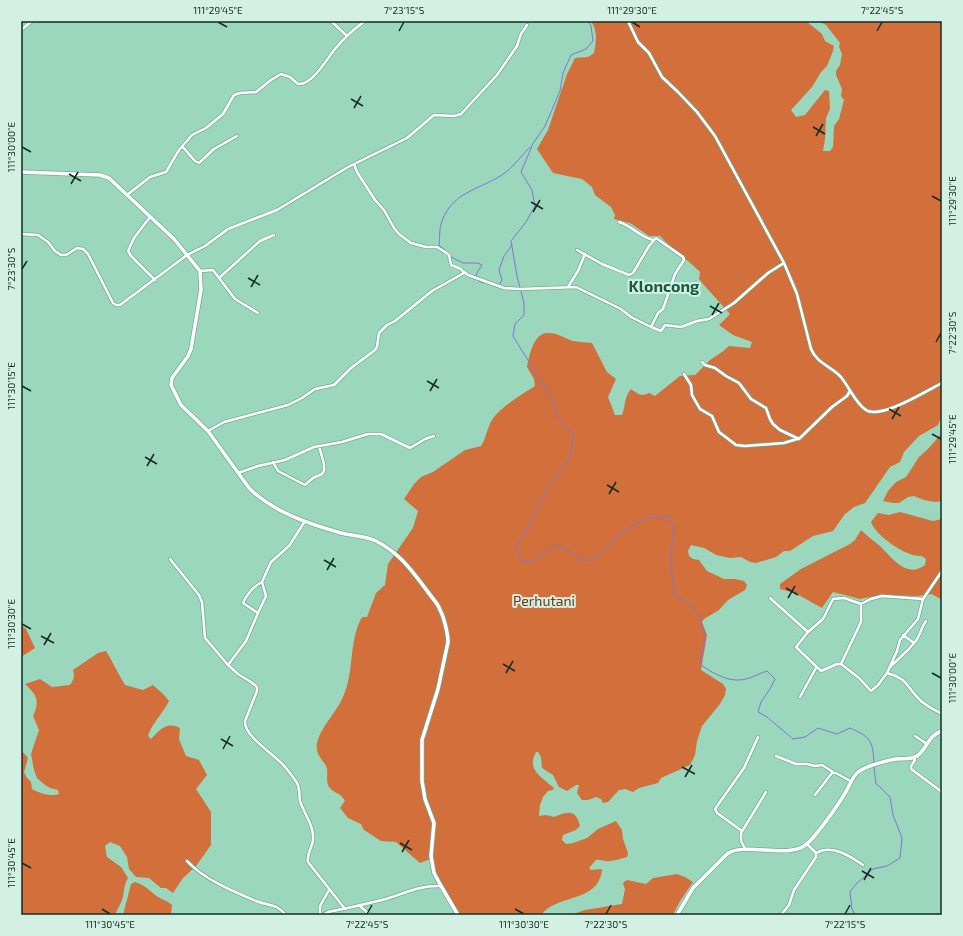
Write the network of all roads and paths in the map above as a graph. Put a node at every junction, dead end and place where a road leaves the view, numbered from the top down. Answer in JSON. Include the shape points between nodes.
{"nodes":[{"id":1,"x":32,"y":21,"type":"edge"},
{"id":2,"x":331,"y":21,"type":"edge"},
{"id":3,"x":365,"y":21,"type":"edge"},
{"id":4,"x":628,"y":21,"type":"edge"},
{"id":5,"x":527,"y":25,"type":"dead end"},
{"id":6,"x":21,"y":30,"type":"edge"},
{"id":7,"x":347,"y":36,"type":"junction"},
{"id":8,"x":237,"y":136,"type":"dead end"},
{"id":9,"x":182,"y":146,"type":"junction"},
{"id":10,"x":354,"y":164,"type":"junction"},
{"id":11,"x":21,"y":172,"type":"edge"},
{"id":12,"x":127,"y":195,"type":"junction"},
{"id":13,"x":150,"y":217,"type":"junction"},
{"id":14,"x":619,"y":222,"type":"dead end"},
{"id":15,"x":21,"y":234,"type":"edge"},
{"id":16,"x":274,"y":235,"type":"dead end"},
{"id":17,"x":653,"y":240,"type":"junction"},
{"id":18,"x":577,"y":250,"type":"dead end"},
{"id":19,"x":585,"y":254,"type":"junction"},
{"id":20,"x":187,"y":255,"type":"junction"},
{"id":21,"x":784,"y":263,"type":"junction"},
{"id":22,"x":200,"y":271,"type":"junction"},
{"id":23,"x":464,"y":272,"type":"junction"},
{"id":24,"x":219,"y":278,"type":"junction"},
{"id":25,"x":155,"y":280,"type":"junction"},
{"id":26,"x":568,"y":287,"type":"junction"},
{"id":27,"x":258,"y":313,"type":"dead end"},
{"id":28,"x":651,"y":327,"type":"junction"},
{"id":29,"x":702,"y":362,"type":"dead end"},
{"id":30,"x":684,"y":374,"type":"dead end"},
{"id":31,"x":942,"y":382,"type":"edge"},
{"id":32,"x":850,"y":390,"type":"junction"},
{"id":33,"x":208,"y":431,"type":"junction"},
{"id":34,"x":434,"y":436,"type":"dead end"},
{"id":35,"x":799,"y":439,"type":"junction"},
{"id":36,"x":319,"y":446,"type":"junction"},
{"id":37,"x":273,"y":462,"type":"junction"},
{"id":38,"x":238,"y":473,"type":"junction"},
{"id":39,"x":305,"y":521,"type":"junction"},
{"id":40,"x":170,"y":559,"type":"dead end"},
{"id":41,"x":942,"y":572,"type":"edge"},
{"id":42,"x":262,"y":582,"type":"junction"},
{"id":43,"x":770,"y":598,"type":"dead end"},
{"id":44,"x":923,"y":599,"type":"junction"},
{"id":45,"x":861,"y":604,"type":"junction"},
{"id":46,"x":258,"y":612,"type":"junction"},
{"id":47,"x":926,"y":621,"type":"dead end"},
{"id":48,"x":808,"y":632,"type":"junction"},
{"id":49,"x":903,"y":635,"type":"junction"},
{"id":50,"x":914,"y":642,"type":"junction"},
{"id":51,"x":841,"y":664,"type":"junction"},
{"id":52,"x":228,"y":666,"type":"junction"},
{"id":53,"x":816,"y":668,"type":"junction"},
{"id":54,"x":889,"y":668,"type":"junction"},
{"id":55,"x":886,"y":673,"type":"junction"},
{"id":56,"x":800,"y":697,"type":"dead end"},
{"id":57,"x":942,"y":714,"type":"edge"},
{"id":58,"x":942,"y":731,"type":"edge"},
{"id":59,"x":915,"y":736,"type":"dead end"},
{"id":60,"x":758,"y":737,"type":"dead end"},
{"id":61,"x":926,"y":744,"type":"junction"},
{"id":62,"x":776,"y":756,"type":"dead end"},
{"id":63,"x":914,"y":758,"type":"junction"},
{"id":64,"x":833,"y":772,"type":"junction"},
{"id":65,"x":852,"y":782,"type":"junction"},
{"id":66,"x":766,"y":792,"type":"dead end"},
{"id":67,"x":942,"y":792,"type":"edge"},
{"id":68,"x":815,"y":795,"type":"dead end"},
{"id":69,"x":742,"y":831,"type":"junction"},
{"id":70,"x":807,"y":844,"type":"junction"},
{"id":71,"x":746,"y":850,"type":"junction"},
{"id":72,"x":816,"y":853,"type":"junction"},
{"id":73,"x":187,"y":860,"type":"dead end"},
{"id":74,"x":863,"y":865,"type":"dead end"},
{"id":75,"x":440,"y":886,"type":"junction"},
{"id":76,"x":329,"y":890,"type":"junction"},
{"id":77,"x":359,"y":906,"type":"junction"},
{"id":78,"x":345,"y":909,"type":"junction"},
{"id":79,"x":286,"y":915,"type":"edge"},
{"id":80,"x":321,"y":915,"type":"edge"},
{"id":81,"x":370,"y":915,"type":"edge"},
{"id":82,"x":458,"y":915,"type":"edge"},
{"id":83,"x":677,"y":915,"type":"edge"},
{"id":84,"x":781,"y":915,"type":"edge"}],
"edges":[{"from":1,"to":6,"type":"street"},
{"from":2,"to":7,"type":"street"},
{"from":3,"to":7,"type":"street"},
{"from":4,"to":21,"type":"street","via":[[638,42],[649,53],[662,77],[715,136]]},
{"from":5,"to":10,"type":"street","via":[[517,46],[497,75],[463,113],[457,116],[434,116],[403,140]]},
{"from":7,"to":9,"type":"street","via":[[321,69],[306,82],[298,84],[281,74],[256,92],[237,94],[232,97],[221,116],[192,135]]},
{"from":8,"to":9,"type":"street","via":[[214,149],[199,163]]},
{"from":9,"to":12,"type":"street","via":[[166,172],[150,177]]},
{"from":10,"to":20,"type":"street","via":[[277,210],[231,227],[205,246]]},
{"from":10,"to":23,"type":"street","via":[[367,188],[399,234],[411,243],[437,247],[449,255],[451,265]]},
{"from":11,"to":12,"type":"street","via":[[105,176]]},
{"from":12,"to":13,"type":"street"},
{"from":13,"to":20,"type":"street"},
{"from":13,"to":25,"type":"street","via":[[134,238],[128,251]]},
{"from":14,"to":17,"type":"street"},
{"from":15,"to":25,"type":"street","via":[[38,235],[61,255],[66,255],[77,248],[84,249],[113,303],[118,306]]},
{"from":16,"to":24,"type":"street","via":[[260,241]]},
{"from":17,"to":19,"type":"street","via":[[631,275],[606,266]]},
{"from":17,"to":28,"type":"street","via":[[658,238],[684,260],[675,274],[663,309],[657,314]]},
{"from":18,"to":19,"type":"street"},
{"from":19,"to":26,"type":"street"},
{"from":20,"to":22,"type":"street"},
{"from":20,"to":25,"type":"street"},
{"from":21,"to":28,"type":"street","via":[[763,277],[734,303],[708,319],[681,328],[665,325],[661,331]]},
{"from":21,"to":32,"type":"street","via":[[798,294],[813,353],[820,362],[839,376]]},
{"from":22,"to":24,"type":"street","via":[[212,269]]},
{"from":22,"to":33,"type":"street","via":[[201,290],[191,349],[171,382],[181,405]]},
{"from":23,"to":26,"type":"street","via":[[504,288]]},
{"from":23,"to":33,"type":"street","via":[[432,291],[387,325],[379,333],[375,350],[334,385],[315,388],[288,405],[224,422]]},
{"from":24,"to":27,"type":"street","via":[[235,299]]},
{"from":26,"to":28,"type":"street","via":[[580,288]]},
{"from":29,"to":35,"type":"street","via":[[739,383],[751,399],[766,408],[770,419],[780,430]]},
{"from":30,"to":35,"type":"street","via":[[700,409],[712,416],[719,432],[736,445],[763,445]]},
{"from":31,"to":32,"type":"street","via":[[905,402],[875,413],[863,408]]},
{"from":32,"to":35,"type":"street","via":[[848,396],[832,407]]},
{"from":33,"to":38,"type":"street"},
{"from":34,"to":36,"type":"street","via":[[425,438],[410,448],[380,434],[372,433]]},
{"from":36,"to":37,"type":"street","via":[[286,460]]},
{"from":36,"to":37,"type":"street","via":[[324,471],[305,485],[278,471]]},
{"from":37,"to":38,"type":"street"},
{"from":38,"to":39,"type":"street","via":[[261,499]]},
{"from":39,"to":42,"type":"street","via":[[289,546],[272,562]]},
{"from":39,"to":75,"type":"street","via":[[350,535],[370,538],[381,544],[407,564],[440,609],[448,642],[421,751],[423,791],[434,823],[432,861]]},
{"from":40,"to":52,"type":"street","via":[[199,595],[202,602],[205,638]]},
{"from":41,"to":44,"type":"street"},
{"from":42,"to":46,"type":"street","via":[[266,596]]},
{"from":42,"to":46,"type":"street","via":[[243,603]]},
{"from":43,"to":48,"type":"street"},
{"from":44,"to":45,"type":"street","via":[[882,596]]},
{"from":44,"to":49,"type":"street","via":[[918,619]]},
{"from":45,"to":48,"type":"street","via":[[844,598],[834,598],[825,617]]},
{"from":45,"to":51,"type":"street","via":[[860,622]]},
{"from":46,"to":52,"type":"street","via":[[246,641]]},
{"from":47,"to":50,"type":"street","via":[[919,638]]},
{"from":48,"to":53,"type":"street","via":[[796,647]]},
{"from":49,"to":50,"type":"street"},
{"from":49,"to":54,"type":"street"},
{"from":50,"to":54,"type":"street"},
{"from":51,"to":53,"type":"street","via":[[821,671]]},
{"from":51,"to":55,"type":"street","via":[[859,678],[870,691]]},
{"from":52,"to":76,"type":"street","via":[[257,687],[245,724],[257,741],[285,766],[297,783],[313,834],[308,862]]},
{"from":53,"to":56,"type":"street"},
{"from":54,"to":55,"type":"street"},
{"from":55,"to":57,"type":"street","via":[[903,680],[921,701]]},
{"from":58,"to":61,"type":"street","via":[[932,736]]},
{"from":59,"to":61,"type":"street"},
{"from":60,"to":69,"type":"street","via":[[744,768],[715,809]]},
{"from":61,"to":63,"type":"street"},
{"from":62,"to":64,"type":"street","via":[[796,764],[822,765]]},
{"from":63,"to":65,"type":"street","via":[[890,760],[868,768],[858,772]]},
{"from":63,"to":67,"type":"street","via":[[911,769]]},
{"from":64,"to":65,"type":"street"},
{"from":64,"to":68,"type":"street"},
{"from":65,"to":70,"type":"street"},
{"from":66,"to":69,"type":"street"},
{"from":69,"to":71,"type":"street","via":[[741,841]]},
{"from":70,"to":71,"type":"street","via":[[795,849]]},
{"from":70,"to":72,"type":"street"},
{"from":71,"to":83,"type":"street","via":[[733,851],[724,856],[693,888]]},
{"from":72,"to":74,"type":"street","via":[[834,850]]},
{"from":72,"to":84,"type":"street","via":[[815,860],[794,890],[789,906]]},
{"from":73,"to":79,"type":"street","via":[[195,869],[214,881],[256,901],[277,906]]},
{"from":75,"to":77,"type":"street","via":[[418,887]]},
{"from":75,"to":82,"type":"street"},
{"from":76,"to":78,"type":"street"},
{"from":76,"to":80,"type":"street","via":[[320,906]]},
{"from":77,"to":78,"type":"street"},
{"from":77,"to":81,"type":"street"},
{"from":78,"to":80,"type":"street"}]}
